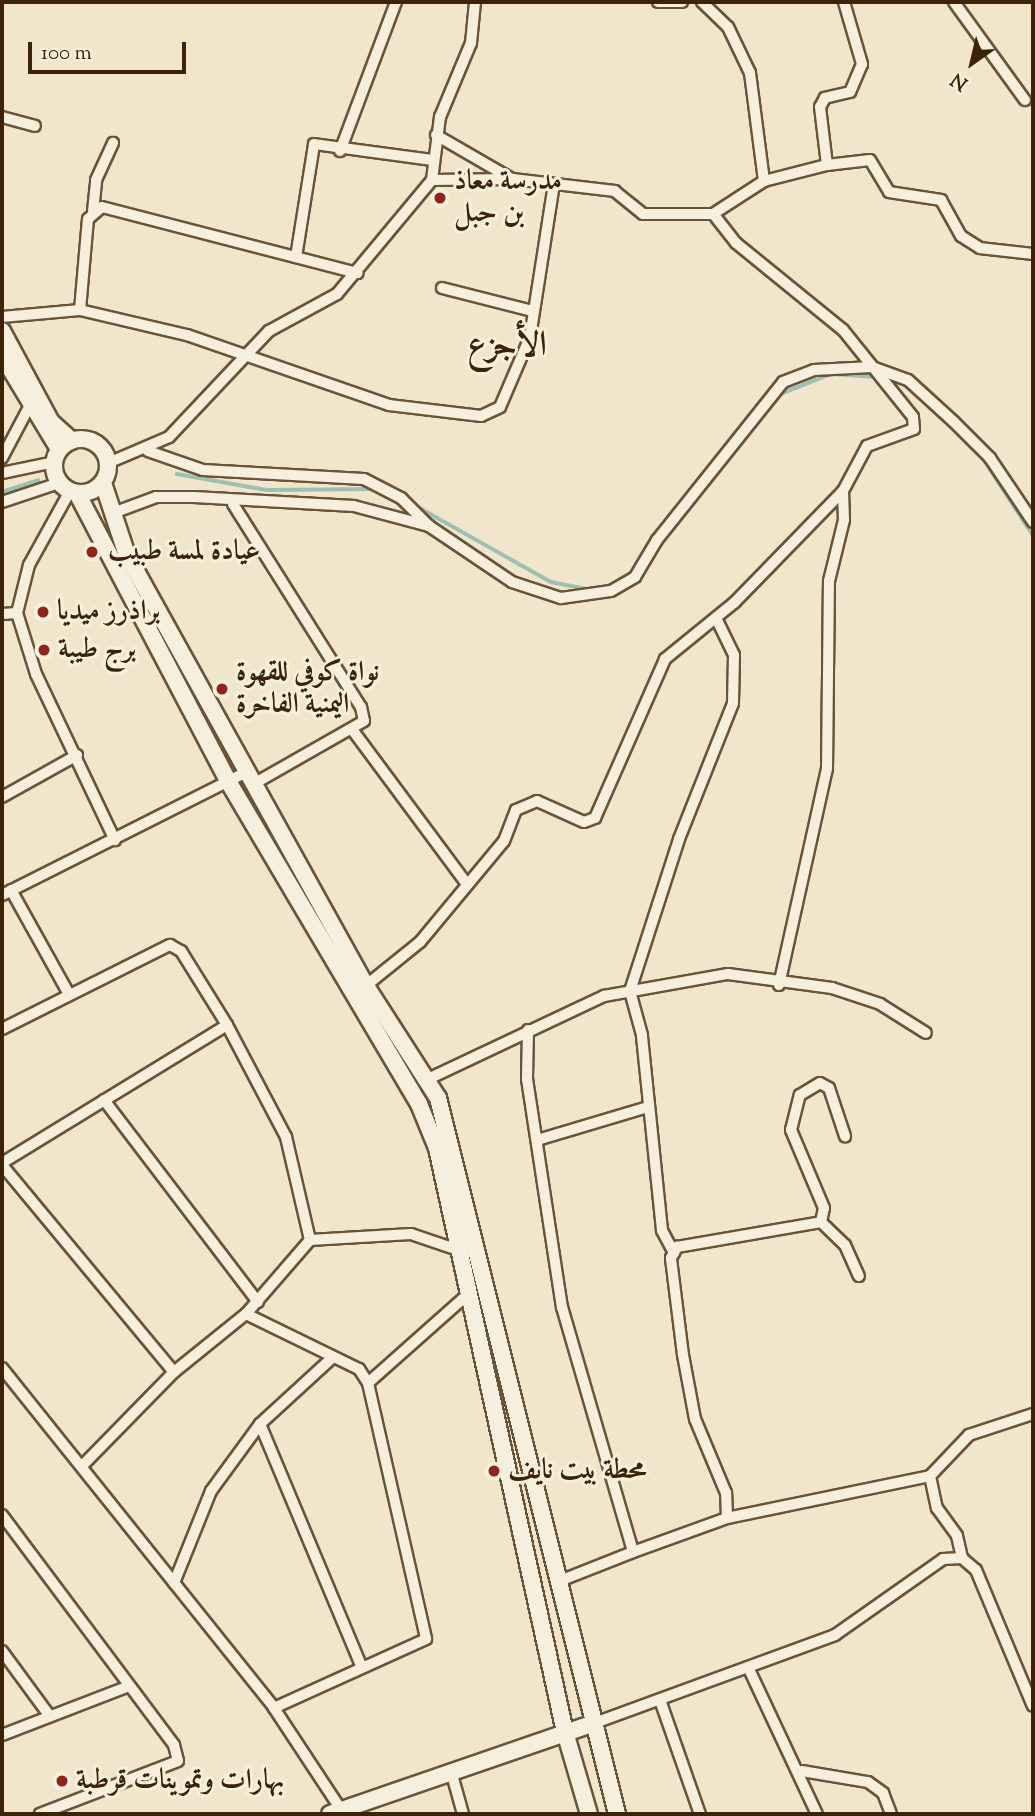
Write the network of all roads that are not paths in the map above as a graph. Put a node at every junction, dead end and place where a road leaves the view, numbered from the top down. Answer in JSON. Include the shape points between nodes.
{"nodes":[{"id":1,"x":396,"y":2,"type":"edge"},
{"id":2,"x":475,"y":2,"type":"edge"},
{"id":3,"x":658,"y":2,"type":"edge"},
{"id":4,"x":682,"y":2,"type":"edge"},
{"id":5,"x":702,"y":2,"type":"edge"},
{"id":6,"x":844,"y":2,"type":"edge"},
{"id":7,"x":954,"y":2,"type":"edge"},
{"id":8,"x":1025,"y":100,"type":"dead end"},
{"id":9,"x":2,"y":117,"type":"edge"},
{"id":10,"x":35,"y":126,"type":"dead end"},
{"id":11,"x":436,"y":135,"type":"junction"},
{"id":12,"x":113,"y":143,"type":"dead end"},
{"id":13,"x":340,"y":151,"type":"junction"},
{"id":14,"x":433,"y":160,"type":"junction"},
{"id":15,"x":827,"y":165,"type":"junction"},
{"id":16,"x":513,"y":179,"type":"junction"},
{"id":17,"x":432,"y":180,"type":"junction"},
{"id":18,"x":764,"y":181,"type":"junction"},
{"id":19,"x":554,"y":184,"type":"junction"},
{"id":20,"x":93,"y":211,"type":"junction"},
{"id":21,"x":713,"y":214,"type":"junction"},
{"id":22,"x":1033,"y":254,"type":"edge"},
{"id":23,"x":296,"y":257,"type":"junction"},
{"id":24,"x":358,"y":273,"type":"junction"},
{"id":25,"x":442,"y":288,"type":"dead end"},
{"id":26,"x":80,"y":310,"type":"junction"},
{"id":27,"x":533,"y":311,"type":"junction"},
{"id":28,"x":2,"y":317,"type":"edge"},
{"id":29,"x":2,"y":331,"type":"edge"},
{"id":30,"x":2,"y":355,"type":"edge"},
{"id":31,"x":246,"y":355,"type":"junction"},
{"id":32,"x":872,"y":368,"type":"junction"},
{"id":33,"x":29,"y":407,"type":"junction"},
{"id":34,"x":62,"y":451,"type":"junction"},
{"id":35,"x":148,"y":451,"type":"junction"},
{"id":36,"x":2,"y":458,"type":"edge"},
{"id":37,"x":108,"y":463,"type":"junction"},
{"id":38,"x":6,"y":472,"type":"edge"},
{"id":39,"x":103,"y":483,"type":"junction"},
{"id":40,"x":69,"y":489,"type":"junction"},
{"id":41,"x":843,"y":491,"type":"junction"},
{"id":42,"x":2,"y":502,"type":"edge"},
{"id":43,"x":233,"y":504,"type":"junction"},
{"id":44,"x":113,"y":513,"type":"junction"},
{"id":45,"x":1033,"y":522,"type":"edge"},
{"id":46,"x":429,"y":526,"type":"junction"},
{"id":47,"x":17,"y":613,"type":"junction"},
{"id":48,"x":2,"y":614,"type":"edge"},
{"id":49,"x":716,"y":618,"type":"junction"},
{"id":50,"x":354,"y":732,"type":"junction"},
{"id":51,"x":77,"y":755,"type":"junction"},
{"id":52,"x":249,"y":779,"type":"junction"},
{"id":53,"x":228,"y":781,"type":"junction"},
{"id":54,"x":2,"y":797,"type":"edge"},
{"id":55,"x":115,"y":840,"type":"junction"},
{"id":56,"x":466,"y":883,"type":"junction"},
{"id":57,"x":6,"y":893,"type":"edge"},
{"id":58,"x":779,"y":985,"type":"junction"},
{"id":59,"x":366,"y":986,"type":"junction"},
{"id":60,"x":630,"y":991,"type":"junction"},
{"id":61,"x":69,"y":994,"type":"junction"},
{"id":62,"x":352,"y":995,"type":"junction"},
{"id":63,"x":227,"y":1025,"type":"junction"},
{"id":64,"x":2,"y":1029,"type":"edge"},
{"id":65,"x":527,"y":1030,"type":"junction"},
{"id":66,"x":926,"y":1033,"type":"dead end"},
{"id":67,"x":426,"y":1080,"type":"junction"},
{"id":68,"x":104,"y":1100,"type":"junction"},
{"id":69,"x":648,"y":1107,"type":"junction"},
{"id":70,"x":845,"y":1136,"type":"dead end"},
{"id":71,"x":537,"y":1140,"type":"junction"},
{"id":72,"x":2,"y":1164,"type":"edge"},
{"id":73,"x":821,"y":1222,"type":"junction"},
{"id":74,"x":310,"y":1240,"type":"junction"},
{"id":75,"x":475,"y":1251,"type":"junction"},
{"id":76,"x":456,"y":1253,"type":"junction"},
{"id":77,"x":674,"y":1253,"type":"junction"},
{"id":78,"x":859,"y":1276,"type":"dead end"},
{"id":79,"x":466,"y":1296,"type":"junction"},
{"id":80,"x":258,"y":1303,"type":"junction"},
{"id":81,"x":246,"y":1314,"type":"junction"},
{"id":82,"x":331,"y":1358,"type":"junction"},
{"id":83,"x":2,"y":1368,"type":"edge"},
{"id":84,"x":174,"y":1372,"type":"junction"},
{"id":85,"x":368,"y":1383,"type":"junction"},
{"id":86,"x":1033,"y":1414,"type":"edge"},
{"id":87,"x":260,"y":1424,"type":"junction"},
{"id":88,"x":83,"y":1465,"type":"junction"},
{"id":89,"x":930,"y":1476,"type":"junction"},
{"id":90,"x":2,"y":1515,"type":"edge"},
{"id":91,"x":727,"y":1518,"type":"junction"},
{"id":92,"x":633,"y":1552,"type":"junction"},
{"id":93,"x":962,"y":1558,"type":"junction"},
{"id":94,"x":557,"y":1582,"type":"junction"},
{"id":95,"x":174,"y":1583,"type":"junction"},
{"id":96,"x":2,"y":1651,"type":"edge"},
{"id":97,"x":748,"y":1667,"type":"junction"},
{"id":98,"x":362,"y":1668,"type":"junction"},
{"id":99,"x":129,"y":1686,"type":"junction"},
{"id":100,"x":660,"y":1700,"type":"junction"},
{"id":101,"x":1033,"y":1706,"type":"edge"},
{"id":102,"x":274,"y":1708,"type":"junction"},
{"id":103,"x":49,"y":1715,"type":"junction"},
{"id":104,"x":592,"y":1724,"type":"junction"},
{"id":105,"x":565,"y":1732,"type":"junction"},
{"id":106,"x":2,"y":1735,"type":"edge"},
{"id":107,"x":451,"y":1771,"type":"junction"},
{"id":108,"x":802,"y":1771,"type":"junction"},
{"id":109,"x":338,"y":1813,"type":"edge"},
{"id":110,"x":40,"y":1814,"type":"edge"},
{"id":111,"x":463,"y":1814,"type":"edge"},
{"id":112,"x":589,"y":1814,"type":"edge"},
{"id":113,"x":617,"y":1814,"type":"edge"},
{"id":114,"x":700,"y":1814,"type":"edge"},
{"id":115,"x":817,"y":1814,"type":"edge"},
{"id":116,"x":891,"y":1814,"type":"edge"}],
"edges":[{"from":1,"to":13,"type":"street"},
{"from":2,"to":11,"type":"street","via":[[471,43]]},
{"from":3,"to":4,"type":"street"},
{"from":5,"to":18,"type":"street","via":[[728,27],[751,73]]},
{"from":6,"to":15,"type":"street","via":[[862,64],[850,92],[825,98],[820,107]]},
{"from":7,"to":8,"type":"street"},
{"from":9,"to":10,"type":"street"},
{"from":11,"to":14,"type":"street"},
{"from":11,"to":16,"type":"street"},
{"from":12,"to":20,"type":"street","via":[[96,180]]},
{"from":13,"to":14,"type":"street"},
{"from":13,"to":23,"type":"street","via":[[323,143],[309,149]]},
{"from":14,"to":17,"type":"street"},
{"from":15,"to":18,"type":"street"},
{"from":15,"to":22,"type":"street","via":[[870,160],[890,192],[941,200],[961,236],[980,248]]},
{"from":16,"to":17,"type":"street"},
{"from":16,"to":19,"type":"street"},
{"from":17,"to":24,"type":"street"},
{"from":18,"to":21,"type":"street"},
{"from":19,"to":21,"type":"street","via":[[615,191],[643,214]]},
{"from":19,"to":27,"type":"street"},
{"from":20,"to":23,"type":"street","via":[[102,207]]},
{"from":20,"to":26,"type":"street"},
{"from":21,"to":32,"type":"street","via":[[736,243],[843,330]]},
{"from":23,"to":24,"type":"street"},
{"from":24,"to":31,"type":"street","via":[[337,294],[269,331]]},
{"from":25,"to":27,"type":"street"},
{"from":26,"to":28,"type":"street"},
{"from":26,"to":31,"type":"street"},
{"from":27,"to":31,"type":"street","via":[[530,337],[509,392],[500,407],[481,416],[389,404]]},
{"from":29,"to":34,"type":"main road"},
{"from":30,"to":33,"type":"main road"},
{"from":31,"to":35,"type":"street","via":[[169,437]]},
{"from":32,"to":41,"type":"street","via":[[913,417],[914,429],[867,446]]},
{"from":32,"to":45,"type":"street","via":[[908,380],[954,422],[990,458]]},
{"from":32,"to":46,"type":"street","via":[[814,370],[783,382],[657,540],[635,577],[611,591],[561,598],[512,582]]},
{"from":33,"to":34,"type":"main road"},
{"from":33,"to":36,"type":"street"},
{"from":34,"to":37,"type":"main road","via":[[98,444]]},
{"from":34,"to":38,"type":"street"},
{"from":34,"to":40,"type":"main road"},
{"from":35,"to":37,"type":"street"},
{"from":35,"to":46,"type":"street","via":[[203,470],[339,482],[364,479],[401,498]]},
{"from":36,"to":38,"type":"street"},
{"from":37,"to":39,"type":"main road"},
{"from":39,"to":40,"type":"main road"},
{"from":39,"to":44,"type":"main road"},
{"from":40,"to":42,"type":"street"},
{"from":40,"to":47,"type":"street","via":[[29,565]]},
{"from":40,"to":53,"type":"main road"},
{"from":41,"to":49,"type":"street"},
{"from":41,"to":58,"type":"street","via":[[844,520],[829,581],[827,769]]},
{"from":43,"to":44,"type":"street","via":[[156,497]]},
{"from":43,"to":46,"type":"street","via":[[354,506]]},
{"from":43,"to":50,"type":"street","via":[[361,707],[364,721]]},
{"from":44,"to":52,"type":"main road","via":[[127,555]]},
{"from":47,"to":48,"type":"street"},
{"from":47,"to":51,"type":"street","via":[[36,674]]},
{"from":49,"to":56,"type":"street","via":[[665,659],[595,818],[583,822],[537,801],[516,810],[504,841]]},
{"from":49,"to":60,"type":"street","via":[[734,654],[733,703],[679,839]]},
{"from":50,"to":52,"type":"street"},
{"from":50,"to":56,"type":"street"},
{"from":51,"to":54,"type":"street"},
{"from":51,"to":55,"type":"street"},
{"from":52,"to":53,"type":"street"},
{"from":52,"to":59,"type":"main road"},
{"from":53,"to":55,"type":"street"},
{"from":53,"to":62,"type":"main road"},
{"from":55,"to":57,"type":"street"},
{"from":56,"to":59,"type":"street","via":[[421,942]]},
{"from":57,"to":61,"type":"street"},
{"from":58,"to":60,"type":"street","via":[[728,974]]},
{"from":58,"to":66,"type":"street","via":[[832,988],[880,1004]]},
{"from":59,"to":62,"type":"street"},
{"from":59,"to":67,"type":"main road"},
{"from":60,"to":65,"type":"street"},
{"from":60,"to":69,"type":"street","via":[[642,1035]]},
{"from":61,"to":63,"type":"street","via":[[170,945],[181,951]]},
{"from":61,"to":64,"type":"street"},
{"from":62,"to":76,"type":"main road","via":[[428,1126]]},
{"from":63,"to":68,"type":"street"},
{"from":63,"to":74,"type":"street","via":[[286,1137]]},
{"from":65,"to":67,"type":"street"},
{"from":65,"to":71,"type":"street"},
{"from":67,"to":75,"type":"main road","via":[[452,1142]]},
{"from":68,"to":72,"type":"street"},
{"from":68,"to":80,"type":"street"},
{"from":69,"to":71,"type":"street"},
{"from":69,"to":77,"type":"street","via":[[662,1230]]},
{"from":70,"to":73,"type":"street","via":[[829,1088],[820,1083],[800,1095],[791,1130],[824,1208]]},
{"from":71,"to":92,"type":"street","via":[[562,1307]]},
{"from":72,"to":84,"type":"street"},
{"from":73,"to":77,"type":"street","via":[[696,1242]]},
{"from":73,"to":78,"type":"street","via":[[845,1245]]},
{"from":74,"to":76,"type":"street","via":[[411,1234]]},
{"from":74,"to":80,"type":"street"},
{"from":75,"to":76,"type":"street"},
{"from":75,"to":94,"type":"main road"},
{"from":76,"to":79,"type":"main road"},
{"from":77,"to":91,"type":"street","via":[[693,1406],[726,1493]]},
{"from":79,"to":85,"type":"street"},
{"from":79,"to":105,"type":"main road"},
{"from":80,"to":81,"type":"street"},
{"from":81,"to":82,"type":"street"},
{"from":81,"to":84,"type":"street"},
{"from":82,"to":85,"type":"street","via":[[359,1369]]},
{"from":82,"to":87,"type":"street"},
{"from":83,"to":88,"type":"street"},
{"from":84,"to":88,"type":"street"},
{"from":85,"to":98,"type":"street","via":[[426,1639]]},
{"from":86,"to":89,"type":"street","via":[[968,1435]]},
{"from":87,"to":95,"type":"street","via":[[211,1491]]},
{"from":87,"to":98,"type":"street"},
{"from":88,"to":95,"type":"street"},
{"from":89,"to":91,"type":"street"},
{"from":89,"to":93,"type":"street","via":[[937,1508],[957,1536]]},
{"from":90,"to":99,"type":"street"},
{"from":91,"to":92,"type":"street"},
{"from":92,"to":94,"type":"street"},
{"from":93,"to":97,"type":"street","via":[[943,1559],[835,1634]]},
{"from":93,"to":101,"type":"street","via":[[976,1570]]},
{"from":94,"to":104,"type":"main road"},
{"from":95,"to":102,"type":"street"},
{"from":96,"to":103,"type":"street"},
{"from":97,"to":100,"type":"street"},
{"from":97,"to":108,"type":"street"},
{"from":98,"to":102,"type":"street"},
{"from":99,"to":103,"type":"street"},
{"from":99,"to":110,"type":"street","via":[[174,1745],[178,1761]]},
{"from":100,"to":104,"type":"street"},
{"from":100,"to":114,"type":"street"},
{"from":102,"to":109,"type":"street"},
{"from":103,"to":106,"type":"street"},
{"from":104,"to":105,"type":"main road"},
{"from":104,"to":113,"type":"main road"},
{"from":105,"to":107,"type":"main road"},
{"from":105,"to":112,"type":"main road"},
{"from":107,"to":109,"type":"main road"},
{"from":107,"to":111,"type":"street"},
{"from":108,"to":115,"type":"street"},
{"from":108,"to":116,"type":"street","via":[[867,1782],[883,1793]]}]}
